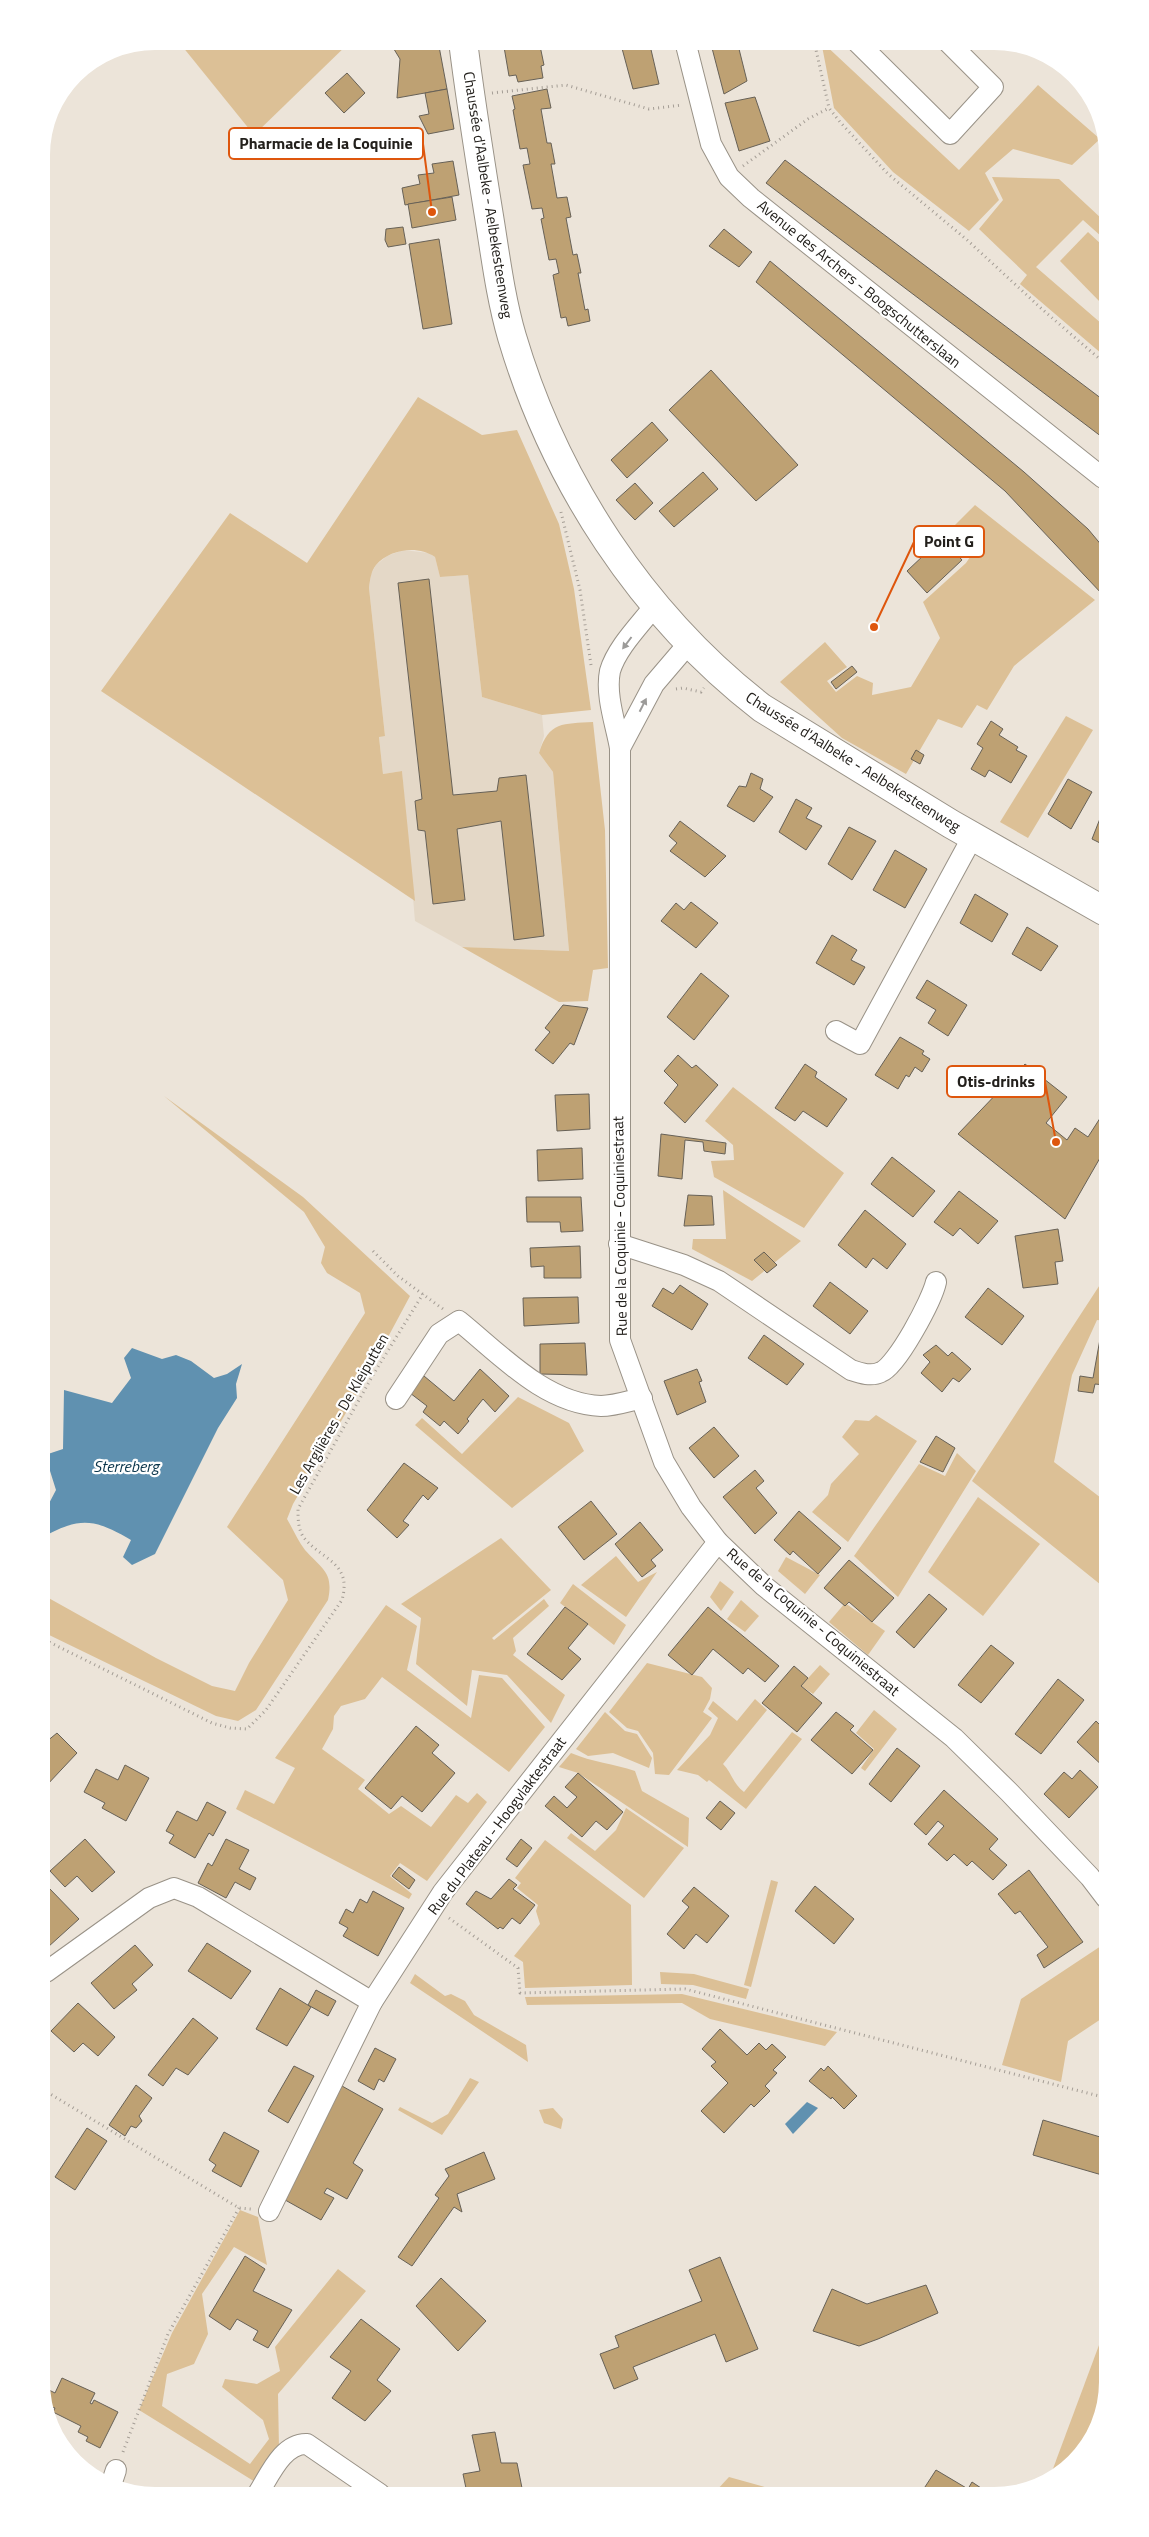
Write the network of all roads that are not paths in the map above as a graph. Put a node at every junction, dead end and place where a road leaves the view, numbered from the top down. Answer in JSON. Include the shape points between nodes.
{"nodes":[{"id":1,"x":464,"y":50,"type":"edge"},
{"id":2,"x":687,"y":50,"type":"edge"},
{"id":3,"x":864,"y":50,"type":"edge"},
{"id":4,"x":955,"y":50,"type":"edge"},
{"id":5,"x":1099,"y":475,"type":"edge"},
{"id":6,"x":656,"y":604,"type":"junction"},
{"id":7,"x":689,"y":643,"type":"junction"},
{"id":8,"x":620,"y":748,"type":"junction"},
{"id":9,"x":973,"y":836,"type":"junction"},
{"id":10,"x":1099,"y":908,"type":"edge"},
{"id":11,"x":836,"y":1031,"type":"dead end"},
{"id":12,"x":619,"y":1244,"type":"junction"},
{"id":13,"x":936,"y":1282,"type":"dead end"},
{"id":14,"x":396,"y":1398,"type":"dead end"},
{"id":15,"x":642,"y":1398,"type":"junction"},
{"id":16,"x":718,"y":1542,"type":"junction"},
{"id":17,"x":1099,"y":1889,"type":"edge"},
{"id":18,"x":50,"y":1969,"type":"edge"},
{"id":19,"x":372,"y":2002,"type":"junction"},
{"id":20,"x":269,"y":2211,"type":"road end"},
{"id":21,"x":262,"y":2487,"type":"edge"},
{"id":22,"x":370,"y":2487,"type":"edge"}],
"edges":[{"from":1,"to":6,"type":"main road","name":"Chaussée d'Aalbeke - Aelbekesteenweg","via":[[500,290],[534,405],[608,545]]},
{"from":2,"to":5,"type":"street","name":"Avenue des Archers - Boogschutterslaan","via":[[711,144],[729,177]]},
{"from":3,"to":4,"type":"street","via":[[950,134],[993,87]]},
{"from":6,"to":7,"type":"main road","name":"Chaussée d'Aalbeke - Aelbekesteenweg"},
{"from":6,"to":8,"type":"street","name":"Rue de la Coquinie - Coquiniestraat","one_way":true,"via":[[619,653],[610,671],[609,685]]},
{"from":8,"to":7,"type":"street","name":"Rue de la Coquinie - Coquiniestraat","one_way":true,"via":[[654,684]]},
{"from":7,"to":9,"type":"main road","name":"Chaussée d'Aalbeke - Aelbekesteenweg","via":[[729,682],[762,708]]},
{"from":8,"to":12,"type":"street","name":"Rue de la Coquinie - Coquiniestraat"},
{"from":9,"to":10,"type":"main road","name":"Chaussée d'Aalbeke - Aelbekesteenweg"},
{"from":9,"to":11,"type":"street","name":"Chaussée d'Aalbeke - Aelbekesteenweg","via":[[860,1044]]},
{"from":12,"to":13,"type":"street","via":[[676,1262],[719,1282],[863,1375],[882,1372],[894,1362],[932,1299]]},
{"from":12,"to":15,"type":"street","name":"Rue de la Coquinie - Coquiniestraat","via":[[620,1340]]},
{"from":14,"to":15,"type":"street","via":[[439,1334],[459,1321],[533,1381],[570,1400],[602,1406]]},
{"from":15,"to":16,"type":"street","name":"Rue de la Coquinie - Coquiniestraat","via":[[664,1462],[691,1507]]},
{"from":16,"to":17,"type":"street","name":"Rue de la Coquinie - Coquiniestraat","via":[[764,1586],[954,1738]]},
{"from":16,"to":19,"type":"street","name":"Rue du Plateau - Hoogvlaktestraat","via":[[434,1906]]},
{"from":18,"to":19,"type":"street","via":[[149,1898],[174,1888],[198,1897]]},
{"from":19,"to":20,"type":"street","name":"Rue du Plateau - Hoogvlaktestraat"},
{"from":21,"to":22,"type":"street","via":[[282,2457],[299,2444],[307,2444]]}]}
